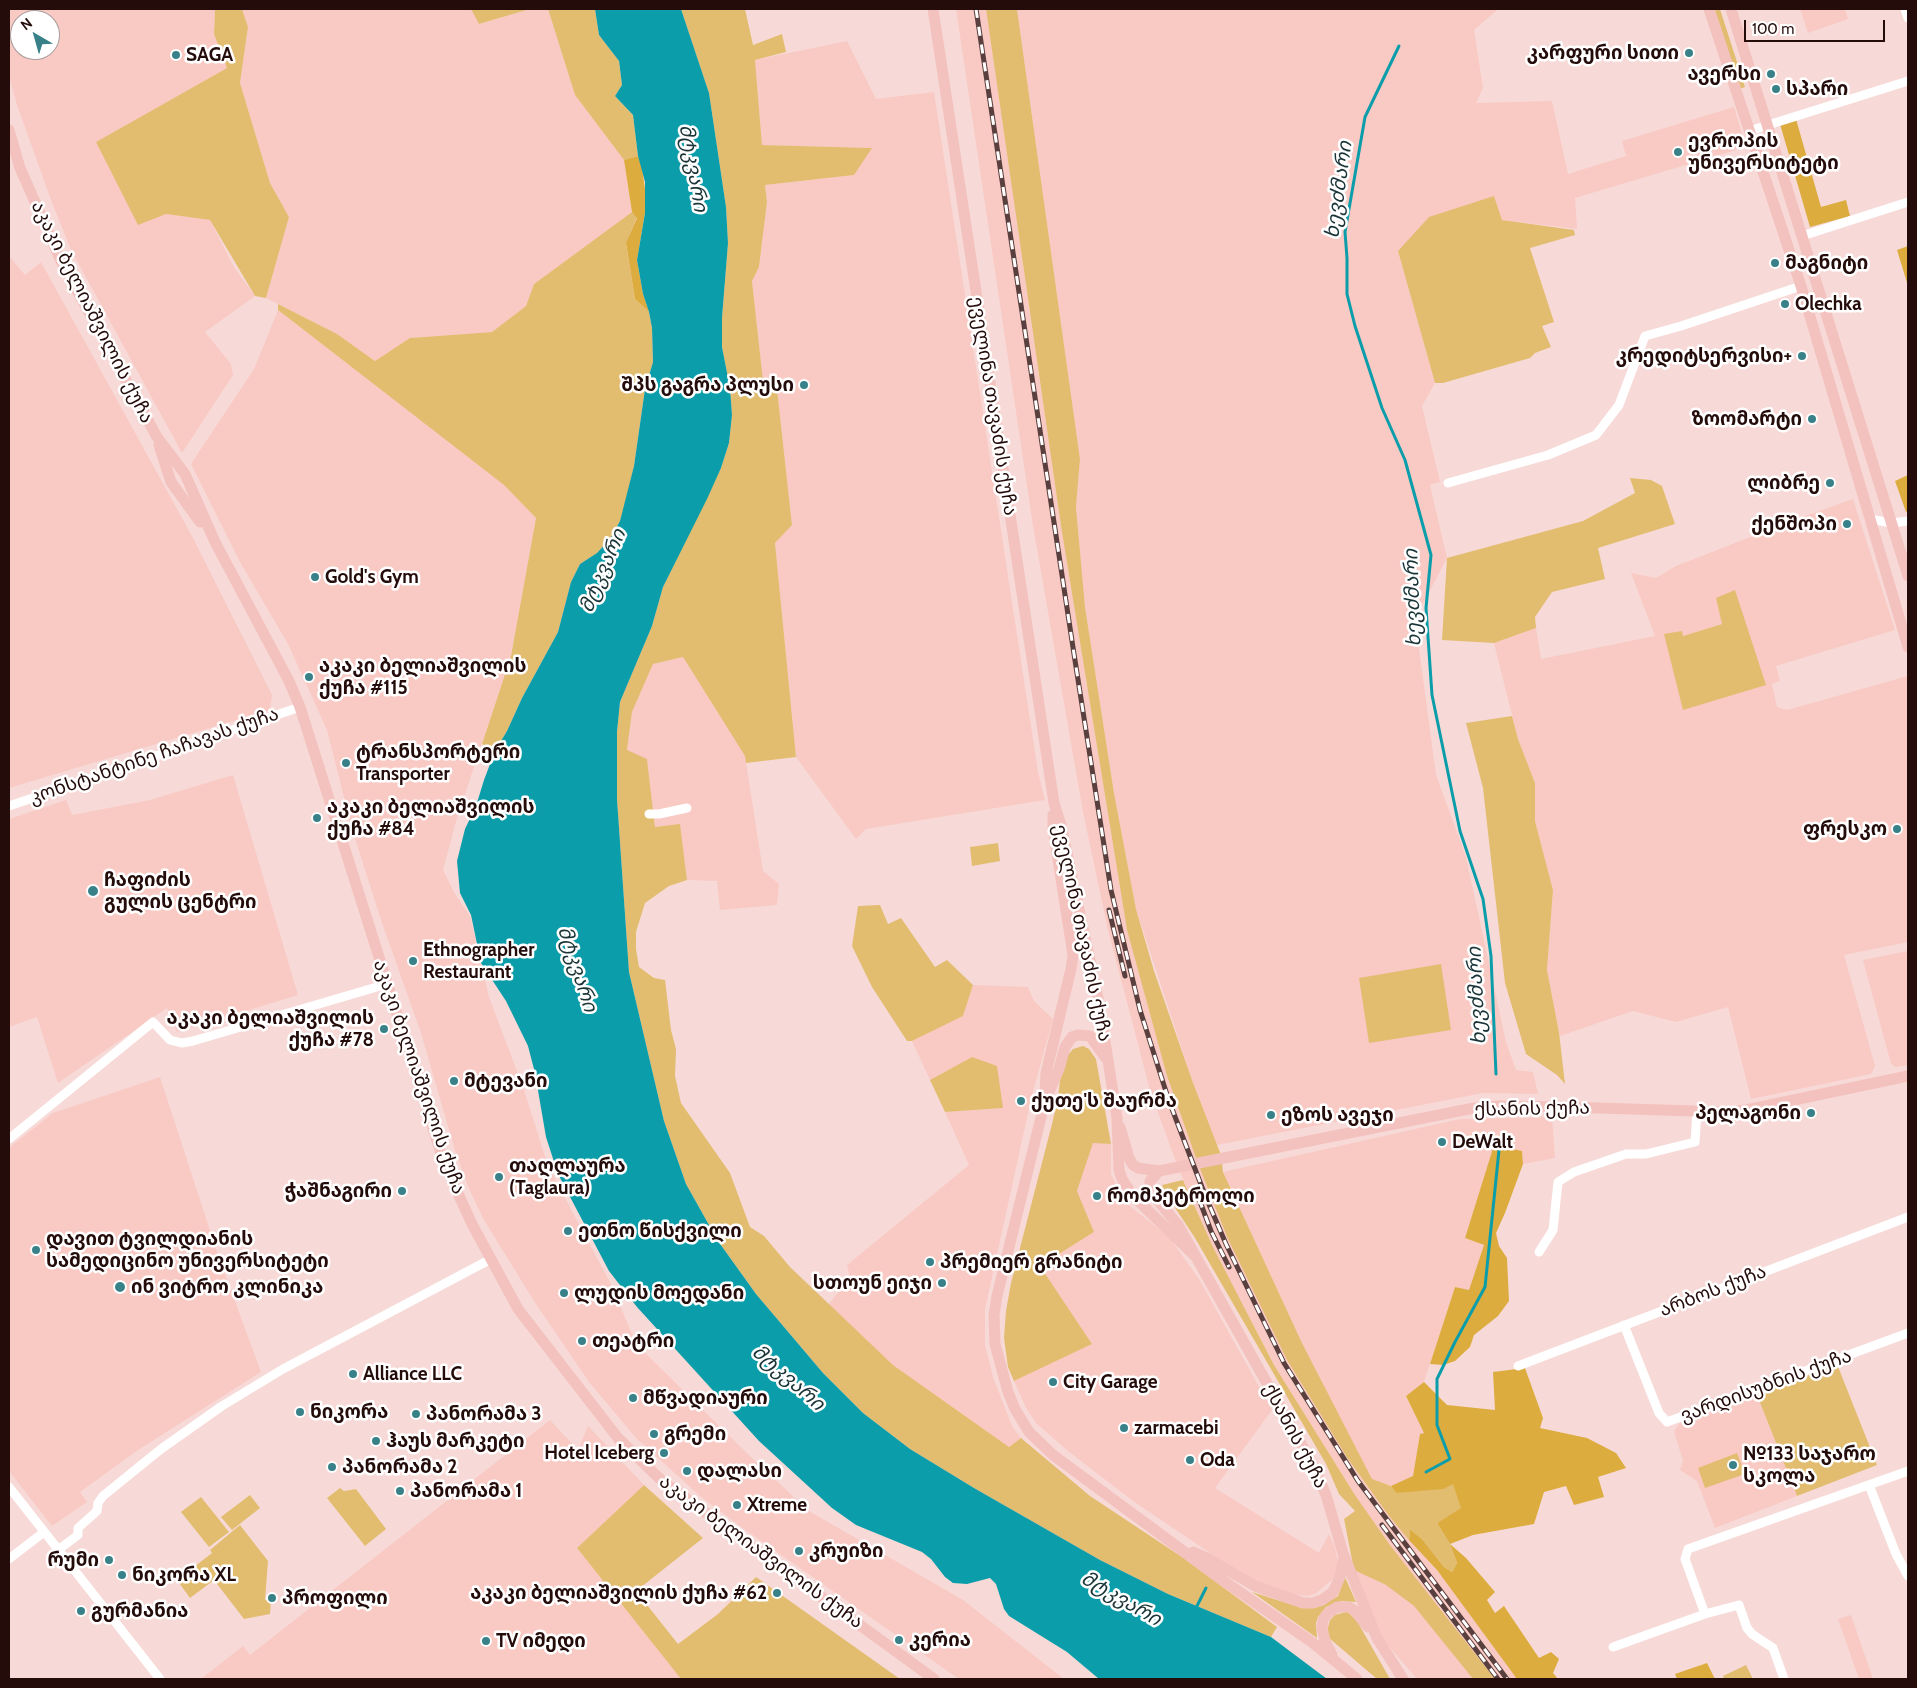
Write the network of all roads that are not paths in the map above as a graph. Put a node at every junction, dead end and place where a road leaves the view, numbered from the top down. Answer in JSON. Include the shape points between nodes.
{"nodes":[{"id":1,"x":933,"y":9,"type":"edge"},
{"id":2,"x":1709,"y":9,"type":"edge"},
{"id":3,"x":1731,"y":9,"type":"edge"},
{"id":4,"x":1905,"y":9,"type":"edge"},
{"id":5,"x":1908,"y":18,"type":"edge"},
{"id":6,"x":1908,"y":81,"type":"edge"},
{"id":7,"x":1767,"y":124,"type":"junction"},
{"id":8,"x":9,"y":130,"type":"edge"},
{"id":9,"x":1749,"y":131,"type":"junction"},
{"id":10,"x":9,"y":162,"type":"edge"},
{"id":11,"x":20,"y":168,"type":"junction"},
{"id":12,"x":1908,"y":202,"type":"edge"},
{"id":13,"x":1802,"y":236,"type":"junction"},
{"id":14,"x":1801,"y":286,"type":"junction"},
{"id":15,"x":157,"y":437,"type":"junction"},
{"id":16,"x":185,"y":474,"type":"junction"},
{"id":17,"x":171,"y":482,"type":"junction"},
{"id":18,"x":1448,"y":482,"type":"dead end"},
{"id":19,"x":1870,"y":519,"type":"junction"},
{"id":20,"x":1908,"y":521,"type":"edge"},
{"id":21,"x":1892,"y":523,"type":"junction"},
{"id":22,"x":1874,"y":534,"type":"junction"},
{"id":23,"x":215,"y":542,"type":"junction"},
{"id":24,"x":1908,"y":576,"type":"edge"},
{"id":25,"x":1908,"y":647,"type":"edge"},
{"id":26,"x":300,"y":707,"type":"junction"},
{"id":27,"x":1054,"y":803,"type":"junction"},
{"id":28,"x":9,"y":806,"type":"edge"},
{"id":29,"x":687,"y":808,"type":"dead end"},
{"id":30,"x":649,"y":814,"type":"dead end"},
{"id":31,"x":387,"y":984,"type":"junction"},
{"id":32,"x":1108,"y":1063,"type":"junction"},
{"id":33,"x":1908,"y":1076,"type":"edge"},
{"id":34,"x":1045,"y":1101,"type":"junction"},
{"id":35,"x":1697,"y":1112,"type":"junction"},
{"id":36,"x":1117,"y":1118,"type":"junction"},
{"id":37,"x":9,"y":1139,"type":"edge"},
{"id":38,"x":1159,"y":1171,"type":"junction"},
{"id":39,"x":1908,"y":1217,"type":"edge"},
{"id":40,"x":1539,"y":1252,"type":"dead end"},
{"id":41,"x":1194,"y":1255,"type":"junction"},
{"id":42,"x":491,"y":1259,"type":"junction"},
{"id":43,"x":1624,"y":1325,"type":"junction"},
{"id":44,"x":1908,"y":1333,"type":"edge"},
{"id":45,"x":1518,"y":1366,"type":"dead end"},
{"id":46,"x":1908,"y":1471,"type":"edge"},
{"id":47,"x":1869,"y":1484,"type":"junction"},
{"id":48,"x":9,"y":1487,"type":"edge"},
{"id":49,"x":44,"y":1532,"type":"junction"},
{"id":50,"x":1179,"y":1547,"type":"junction"},
{"id":51,"x":58,"y":1550,"type":"junction"},
{"id":52,"x":1344,"y":1555,"type":"junction"},
{"id":53,"x":9,"y":1559,"type":"edge"},
{"id":54,"x":1908,"y":1576,"type":"edge"},
{"id":55,"x":1706,"y":1614,"type":"junction"},
{"id":56,"x":1377,"y":1638,"type":"junction"},
{"id":57,"x":1613,"y":1647,"type":"dead end"},
{"id":58,"x":1335,"y":1660,"type":"junction"},
{"id":59,"x":160,"y":1679,"type":"edge"},
{"id":60,"x":934,"y":1679,"type":"edge"},
{"id":61,"x":1357,"y":1679,"type":"edge"},
{"id":62,"x":1403,"y":1679,"type":"edge"},
{"id":63,"x":1784,"y":1679,"type":"edge"}],
"edges":[{"from":1,"to":27,"type":"main road","name":"ეველინა თავაძის ქუჩა"},
{"from":2,"to":9,"type":"main road"},
{"from":3,"to":7,"type":"main road"},
{"from":4,"to":5,"type":"street"},
{"from":6,"to":7,"type":"street"},
{"from":7,"to":9,"type":"street"},
{"from":7,"to":13,"type":"main road"},
{"from":8,"to":11,"type":"main road","name":"აკაკი ბელიაშვილის ქუჩა"},
{"from":9,"to":14,"type":"main road"},
{"from":10,"to":11,"type":"street"},
{"from":11,"to":15,"type":"main road","name":"აკაკი ბელიაშვილის ქუჩა","via":[[62,260]]},
{"from":12,"to":13,"type":"street"},
{"from":13,"to":21,"type":"main road"},
{"from":14,"to":18,"type":"street","via":[[1645,336],[1619,405],[1596,435],[1548,455]]},
{"from":14,"to":19,"type":"main road"},
{"from":15,"to":16,"type":"main road","name":"აკაკი ბელიაშვილის ქუჩა"},
{"from":15,"to":17,"type":"main road","name":"აკაკი ბელიაშვილის ქუჩა"},
{"from":16,"to":17,"type":"street"},
{"from":16,"to":23,"type":"main road","name":"აკაკი ბელიაშვილის ქუჩა"},
{"from":17,"to":23,"type":"main road","name":"აკაკი ბელიაშვილის ქუჩა"},
{"from":19,"to":21,"type":"street"},
{"from":19,"to":22,"type":"main road"},
{"from":20,"to":21,"type":"street"},
{"from":21,"to":22,"type":"street"},
{"from":21,"to":24,"type":"main road"},
{"from":22,"to":25,"type":"main road"},
{"from":23,"to":26,"type":"main road","name":"აკაკი ბელიაშვილის ქუჩა"},
{"from":26,"to":28,"type":"street","name":"კონსტანტინე ჩაჩავას ქუჩა"},
{"from":26,"to":31,"type":"main road","name":"აკაკი ბელიაშვილის ქუჩა"},
{"from":27,"to":32,"type":"main road","name":"ეველინა თავაძის ქუჩა","via":[[1091,965]]},
{"from":27,"to":34,"type":"main road","name":"ეველინა თავაძის ქუჩა","via":[[1053,828],[1072,955],[1046,1073]]},
{"from":29,"to":30,"type":"street"},
{"from":31,"to":37,"type":"street","via":[[182,1043],[170,1040],[153,1022]]},
{"from":31,"to":42,"type":"main road","name":"აკაკი ბელიაშვილის ქუჩა","via":[[444,1163]]},
{"from":32,"to":34,"type":"main road","name":"ეველინა თავაძის ქუჩა","via":[[1090,1036],[1078,1034],[1072,1037],[1065,1047]]},
{"from":32,"to":36,"type":"main road","name":"ეველინა თავაძის ქუჩა"},
{"from":33,"to":35,"type":"main road","name":"ქსანის ქუჩა","via":[[1746,1110]]},
{"from":34,"to":50,"type":"main road","name":"ეველინა თავაძის ქუჩა","via":[[997,1296],[995,1338],[1002,1375],[1015,1409],[1039,1443]]},
{"from":35,"to":38,"type":"main road","name":"ქსანის ქუჩა","via":[[1567,1107],[1474,1108]]},
{"from":35,"to":40,"type":"street","via":[[1695,1142],[1646,1154],[1626,1154],[1574,1172],[1558,1182],[1553,1230]]},
{"from":36,"to":38,"type":"main road","name":"ქსანის ქუჩა","via":[[1133,1166]]},
{"from":36,"to":41,"type":"main road","via":[[1119,1170],[1127,1188]]},
{"from":38,"to":41,"type":"main road","name":"ქსანის ქუჩა","via":[[1150,1181],[1149,1190],[1174,1220]]},
{"from":39,"to":43,"type":"street","name":"არბოს ქუჩა"},
{"from":41,"to":52,"type":"main road","name":"ქსანის ქუჩა","via":[[1314,1465]]},
{"from":42,"to":51,"type":"street","via":[[295,1363],[222,1406],[103,1496],[97,1511],[78,1528],[78,1535]]},
{"from":42,"to":60,"type":"main road","name":"აკაკი ბელიაშვილის ქუჩა","via":[[524,1316],[618,1438],[662,1481]]},
{"from":43,"to":44,"type":"street","name":"ვარდისუბნის ქუჩა","via":[[1659,1413],[1667,1422]]},
{"from":43,"to":45,"type":"street","name":"არბოს ქუჩა"},
{"from":46,"to":47,"type":"street"},
{"from":47,"to":54,"type":"street"},
{"from":47,"to":55,"type":"street","via":[[1688,1549],[1685,1558]]},
{"from":48,"to":49,"type":"street"},
{"from":49,"to":51,"type":"street"},
{"from":49,"to":53,"type":"street"},
{"from":50,"to":52,"type":"main road","via":[[1207,1558],[1255,1586],[1303,1603],[1322,1600],[1333,1592]]},
{"from":50,"to":58,"type":"main road"},
{"from":51,"to":59,"type":"street"},
{"from":52,"to":56,"type":"main road","name":"ქსანის ქუჩა"},
{"from":55,"to":57,"type":"street"},
{"from":55,"to":63,"type":"street","via":[[1739,1605],[1747,1628],[1772,1648]]},
{"from":56,"to":58,"type":"main road","via":[[1355,1611],[1349,1607],[1337,1607],[1327,1614],[1322,1628],[1324,1641]]},
{"from":56,"to":62,"type":"main road"},
{"from":58,"to":61,"type":"main road"}]}
